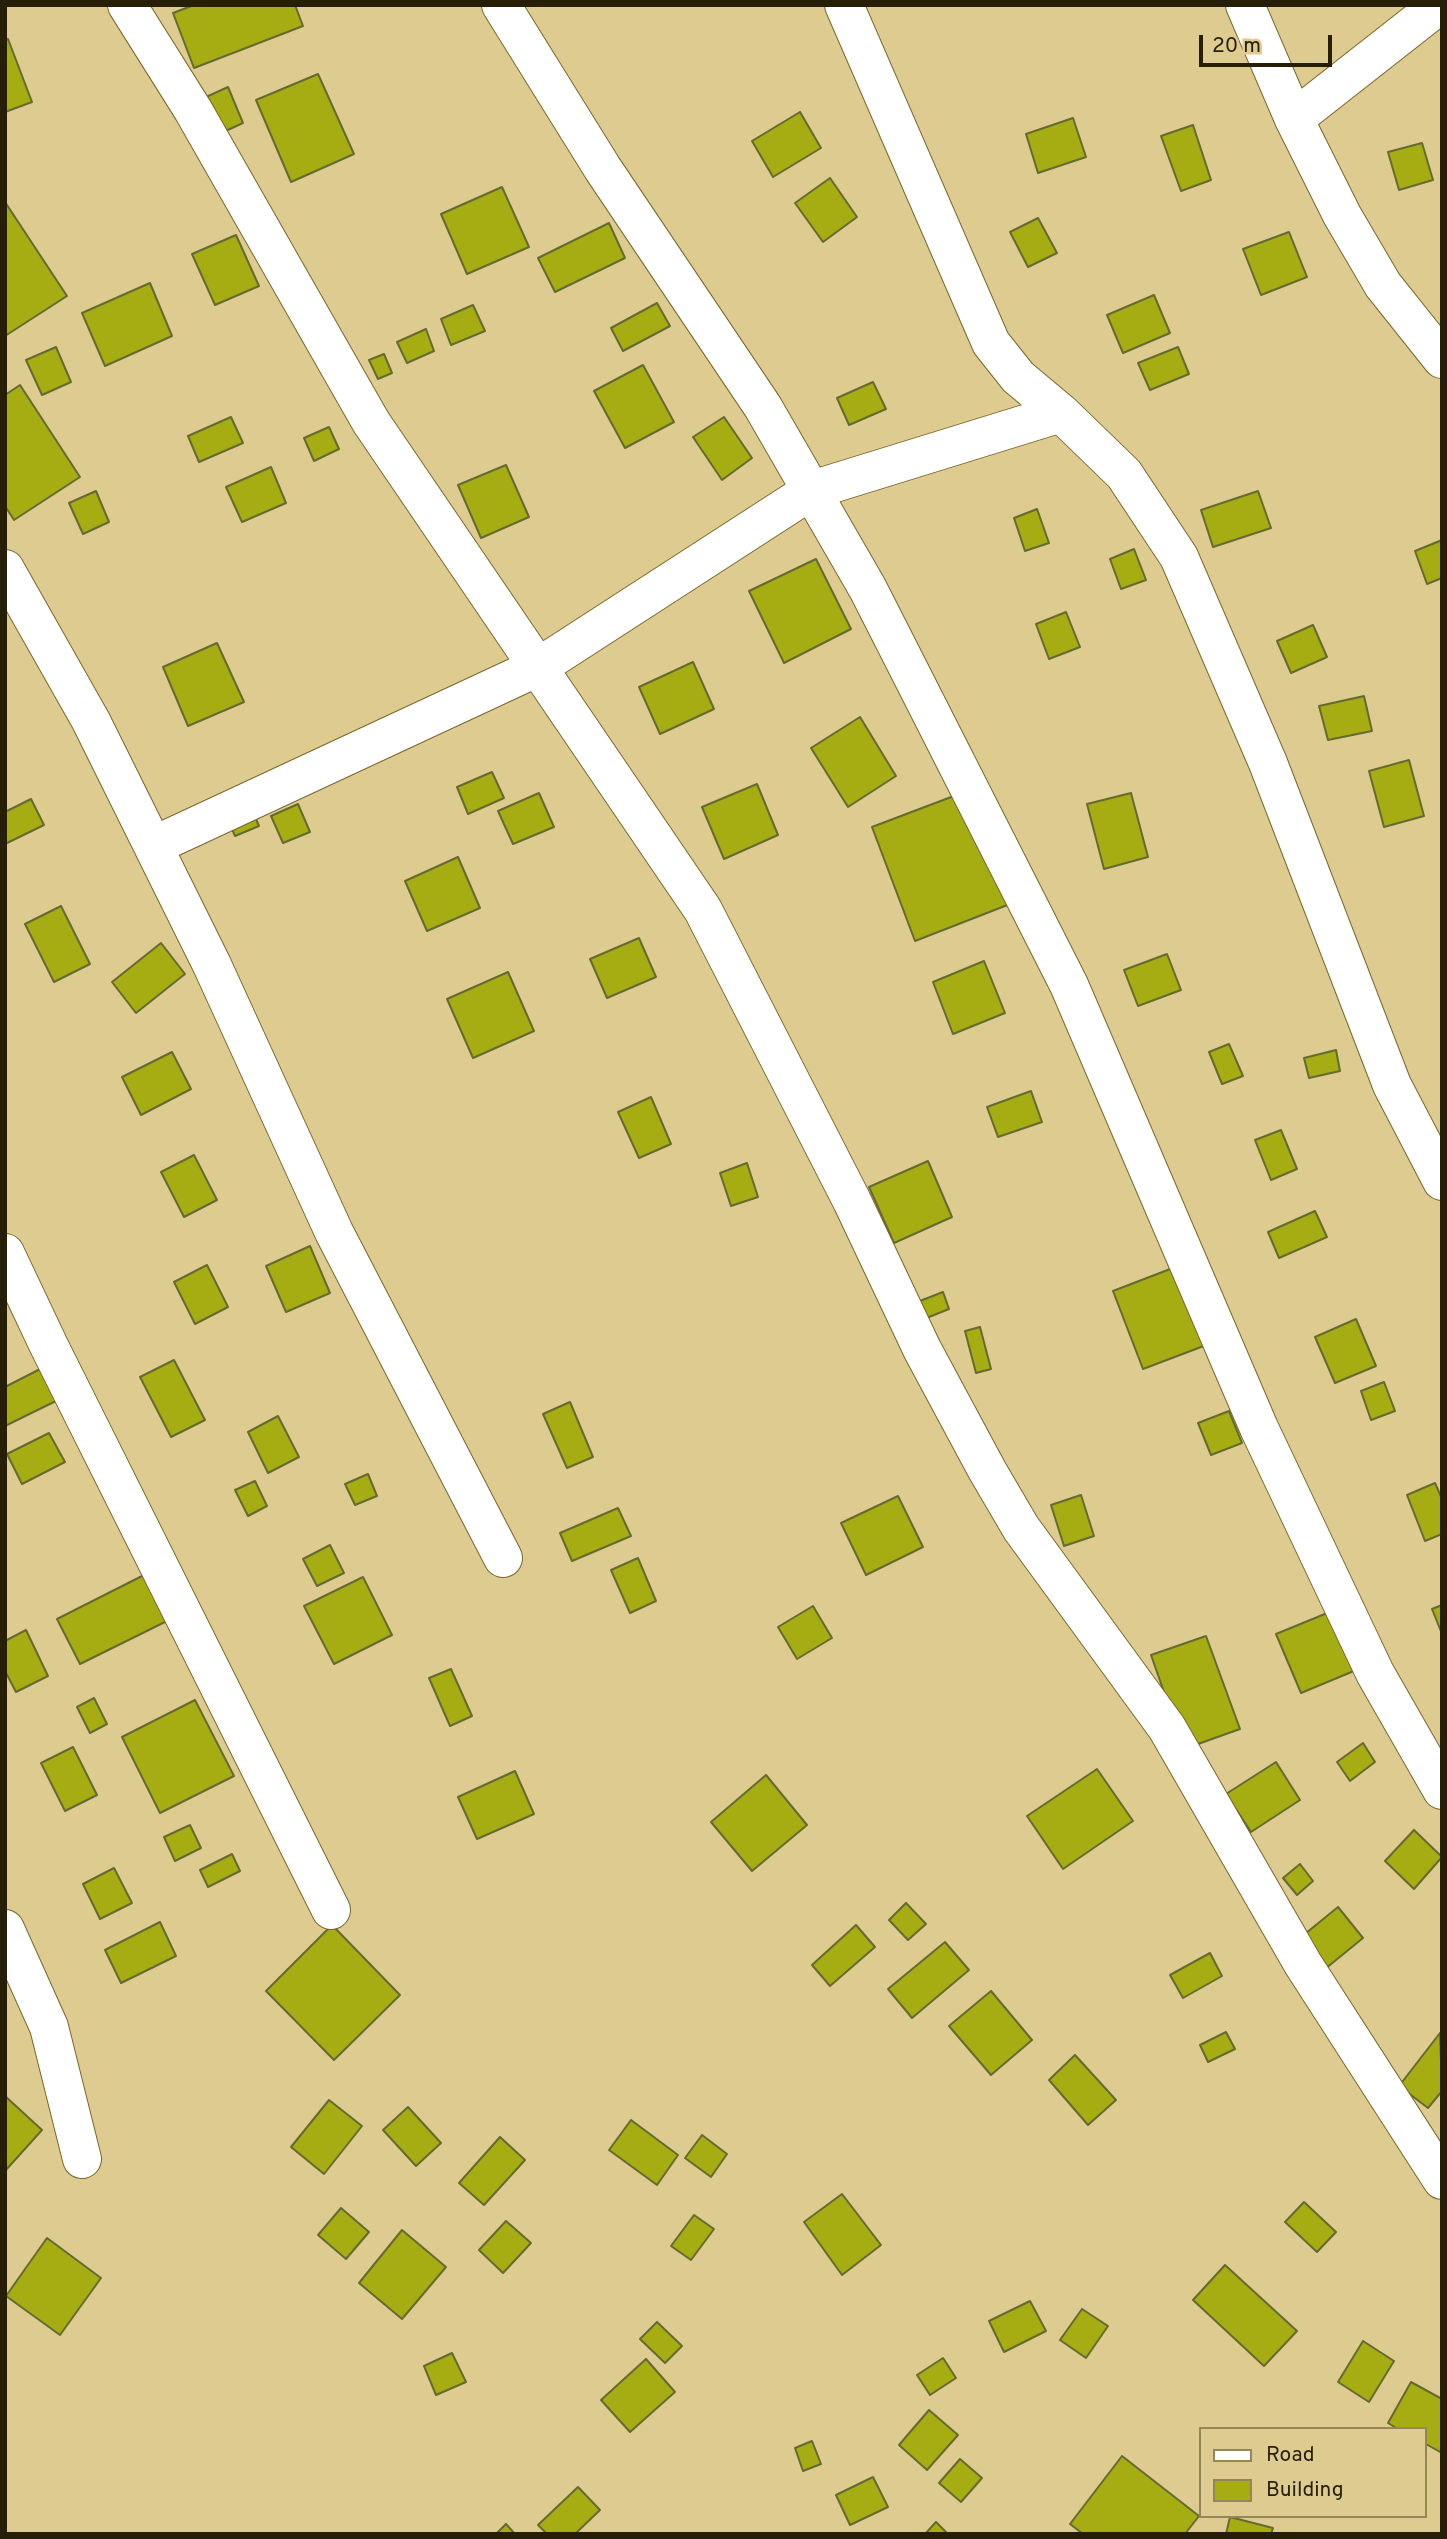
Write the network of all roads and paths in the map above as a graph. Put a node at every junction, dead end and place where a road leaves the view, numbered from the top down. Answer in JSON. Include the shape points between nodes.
{"nodes":[{"id":1,"x":127,"y":5,"type":"edge"},
{"id":2,"x":501,"y":5,"type":"edge"},
{"id":3,"x":844,"y":5,"type":"edge"},
{"id":4,"x":1245,"y":5,"type":"edge"},
{"id":5,"x":1439,"y":5,"type":"edge"},
{"id":6,"x":1294,"y":119,"type":"junction"},
{"id":7,"x":1442,"y":359,"type":"edge"},
{"id":8,"x":1061,"y":413,"type":"junction"},
{"id":9,"x":812,"y":489,"type":"junction"},
{"id":10,"x":5,"y":569,"type":"edge"},
{"id":11,"x":540,"y":666,"type":"junction"},
{"id":12,"x":153,"y":846,"type":"junction"},
{"id":13,"x":1442,"y":1181,"type":"edge"},
{"id":14,"x":5,"y":1253,"type":"edge"},
{"id":15,"x":503,"y":1558,"type":"dead end"},
{"id":16,"x":1442,"y":1790,"type":"edge"},
{"id":17,"x":331,"y":1910,"type":"dead end"},
{"id":18,"x":5,"y":1929,"type":"edge"},
{"id":19,"x":82,"y":2159,"type":"dead end"},
{"id":20,"x":1442,"y":2180,"type":"edge"}],
"edges":[{"from":1,"to":11,"type":"street","via":[[193,110],[371,422]]},
{"from":2,"to":9,"type":"street"},
{"from":3,"to":8,"type":"street","via":[[992,343],[1018,377]]},
{"from":4,"to":6,"type":"street"},
{"from":5,"to":6,"type":"street"},
{"from":6,"to":7,"type":"street","via":[[1383,285]]},
{"from":8,"to":9,"type":"street"},
{"from":8,"to":13,"type":"street","via":[[1124,474],[1179,556],[1268,764],[1392,1085]]},
{"from":9,"to":11,"type":"street"},
{"from":9,"to":16,"type":"street","via":[[868,589],[1069,985],[1259,1428],[1375,1673]]},
{"from":10,"to":12,"type":"street"},
{"from":11,"to":12,"type":"street"},
{"from":11,"to":20,"type":"street","via":[[703,910],[922,1349],[1021,1528],[1167,1728],[1303,1964]]},
{"from":12,"to":15,"type":"street","via":[[334,1232]]},
{"from":14,"to":17,"type":"street"},
{"from":18,"to":19,"type":"street","via":[[49,2027]]}]}
